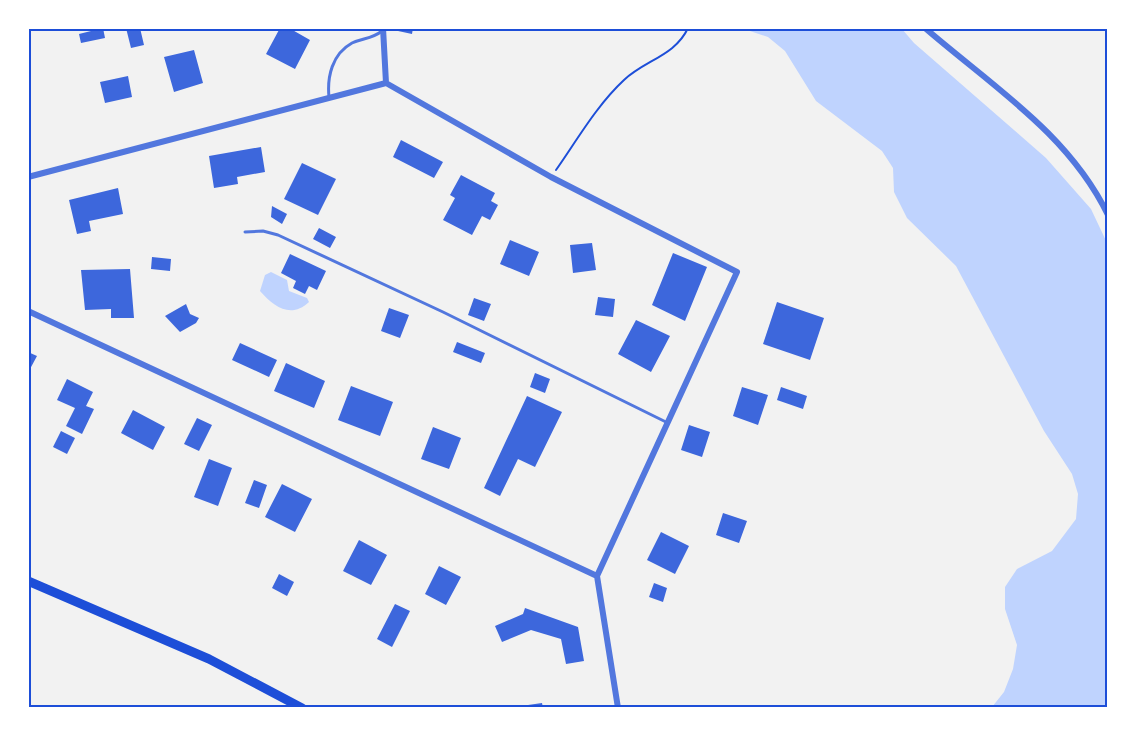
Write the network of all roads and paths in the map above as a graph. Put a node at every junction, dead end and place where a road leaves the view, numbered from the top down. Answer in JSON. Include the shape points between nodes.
{"nodes":[{"id":1,"x":688,"y":28,"type":"edge"},
{"id":2,"x":926,"y":28,"type":"edge"},
{"id":3,"x":383,"y":29,"type":"edge"},
{"id":4,"x":386,"y":83,"type":"junction"},
{"id":5,"x":329,"y":99,"type":"junction"},
{"id":6,"x":28,"y":177,"type":"edge"},
{"id":7,"x":551,"y":177,"type":"junction"},
{"id":8,"x":1107,"y":215,"type":"edge"},
{"id":9,"x":245,"y":232,"type":"dead end"},
{"id":10,"x":28,"y":311,"type":"edge"},
{"id":11,"x":668,"y":423,"type":"junction"},
{"id":12,"x":597,"y":576,"type":"junction"},
{"id":13,"x":28,"y":581,"type":"edge"},
{"id":14,"x":302,"y":708,"type":"edge"},
{"id":15,"x":618,"y":708,"type":"edge"}],
"edges":[{"from":1,"to":7,"type":"path","via":[[675,48],[626,78],[611,93]]},
{"from":2,"to":8,"type":"street","via":[[1029,113],[1067,152],[1095,189]]},
{"from":3,"to":4,"type":"street"},
{"from":3,"to":5,"type":"lane","via":[[374,38],[353,43],[342,52],[330,72]]},
{"from":4,"to":5,"type":"street"},
{"from":4,"to":7,"type":"street"},
{"from":5,"to":6,"type":"street"},
{"from":7,"to":11,"type":"street","via":[[737,272]]},
{"from":9,"to":11,"type":"lane","via":[[278,235]]},
{"from":10,"to":12,"type":"street"},
{"from":11,"to":12,"type":"street"},
{"from":12,"to":15,"type":"street"},
{"from":13,"to":14,"type":"main road","via":[[209,659]]}]}
